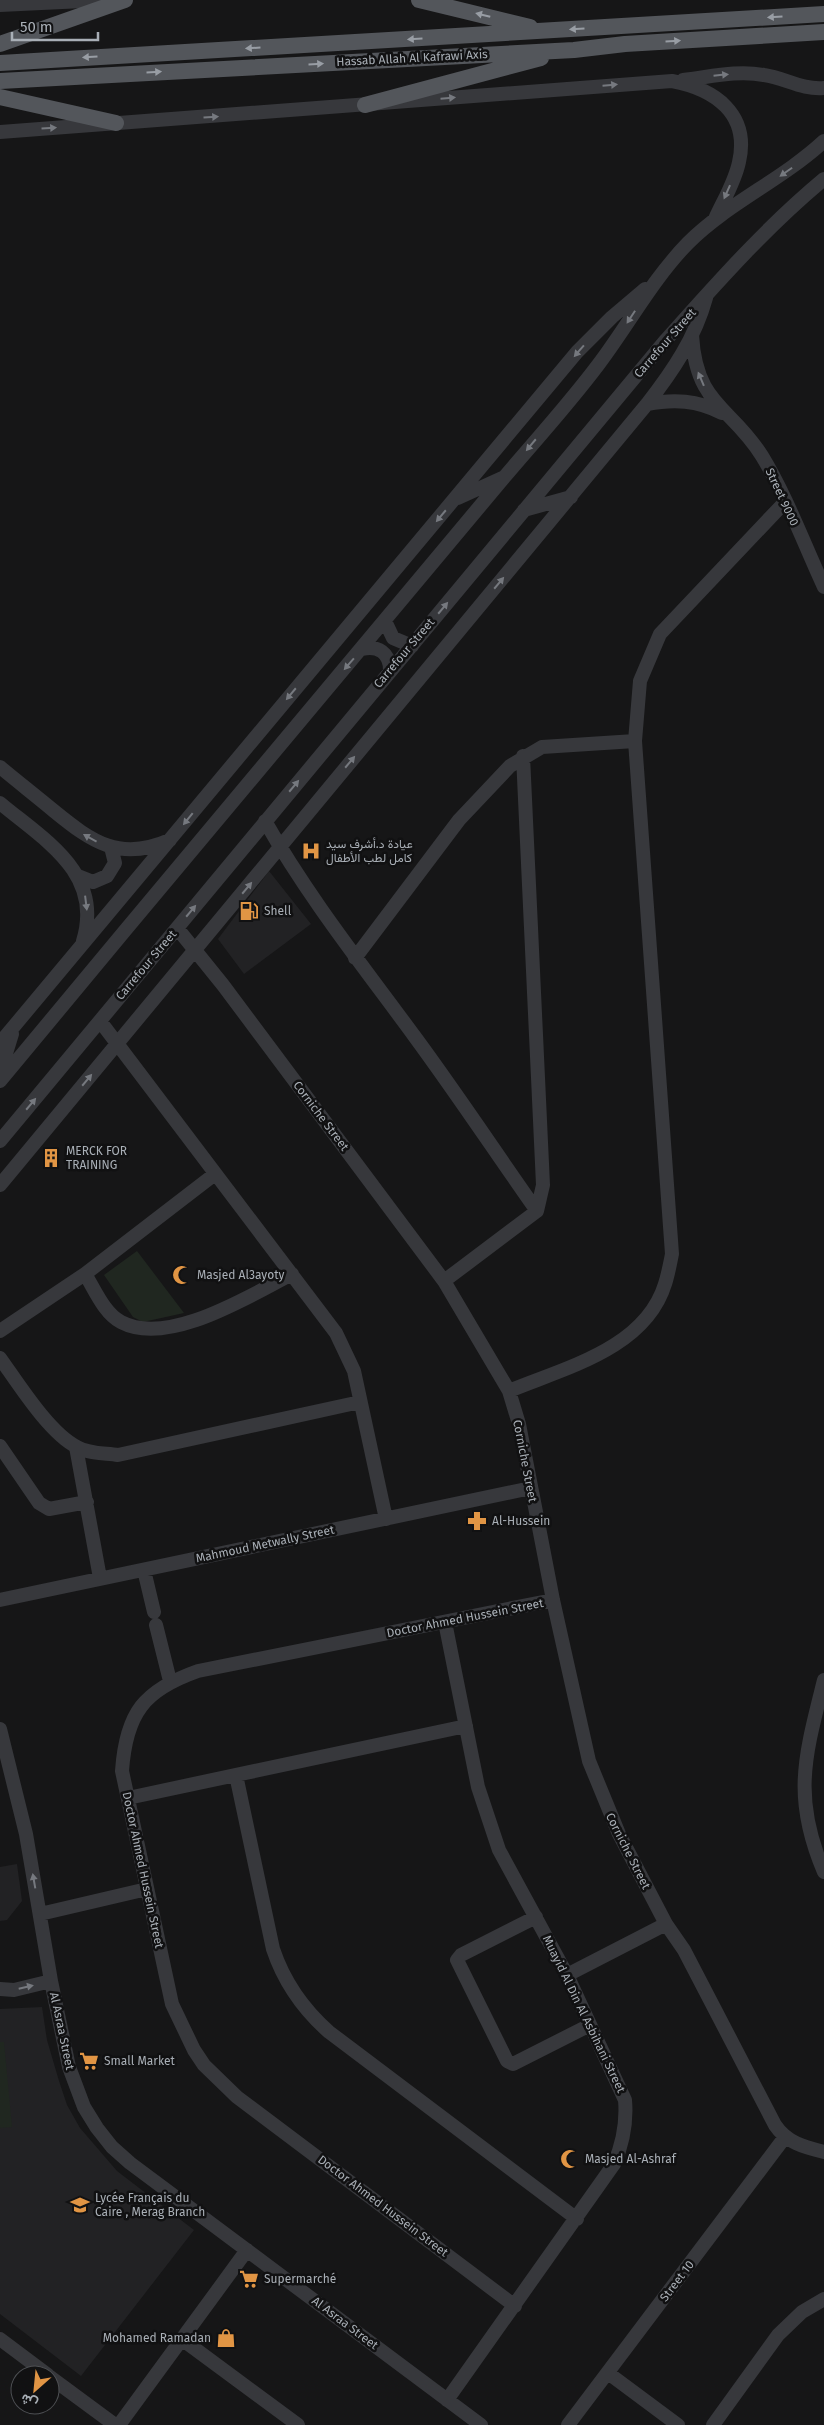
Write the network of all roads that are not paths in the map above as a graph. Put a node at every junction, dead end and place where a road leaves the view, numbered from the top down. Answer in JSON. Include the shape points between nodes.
{"nodes":[{"id":1,"x":104,"y":0,"type":"edge"},
{"id":2,"x":125,"y":0,"type":"edge"},
{"id":3,"x":419,"y":0,"type":"edge"},
{"id":4,"x":0,"y":5,"type":"edge"},
{"id":5,"x":824,"y":14,"type":"edge"},
{"id":6,"x":547,"y":31,"type":"junction"},
{"id":7,"x":824,"y":32,"type":"edge"},
{"id":8,"x":0,"y":44,"type":"edge"},
{"id":9,"x":574,"y":50,"type":"junction"},
{"id":10,"x":0,"y":63,"type":"edge"},
{"id":11,"x":0,"y":81,"type":"edge"},
{"id":12,"x":672,"y":81,"type":"junction"},
{"id":13,"x":824,"y":88,"type":"edge"},
{"id":14,"x":0,"y":97,"type":"edge"},
{"id":15,"x":365,"y":105,"type":"junction"},
{"id":16,"x":116,"y":124,"type":"junction"},
{"id":17,"x":0,"y":132,"type":"edge"},
{"id":18,"x":824,"y":141,"type":"edge"},
{"id":19,"x":824,"y":180,"type":"edge"},
{"id":20,"x":714,"y":221,"type":"junction"},
{"id":21,"x":654,"y":283,"type":"junction"},
{"id":22,"x":706,"y":295,"type":"junction"},
{"id":23,"x":692,"y":335,"type":"junction"},
{"id":24,"x":647,"y":404,"type":"junction"},
{"id":25,"x":727,"y":416,"type":"junction"},
{"id":26,"x":505,"y":476,"type":"junction"},
{"id":27,"x":571,"y":497,"type":"junction"},
{"id":28,"x":454,"y":500,"type":"junction"},
{"id":29,"x":785,"y":502,"type":"junction"},
{"id":30,"x":524,"y":510,"type":"junction"},
{"id":31,"x":824,"y":587,"type":"edge"},
{"id":32,"x":385,"y":621,"type":"junction"},
{"id":33,"x":412,"y":646,"type":"junction"},
{"id":34,"x":362,"y":649,"type":"junction"},
{"id":35,"x":390,"y":670,"type":"junction"},
{"id":36,"x":635,"y":741,"type":"junction"},
{"id":37,"x":270,"y":755,"type":"junction"},
{"id":38,"x":523,"y":756,"type":"junction"},
{"id":39,"x":234,"y":762,"type":"junction"},
{"id":40,"x":0,"y":767,"type":"edge"},
{"id":41,"x":0,"y":803,"type":"edge"},
{"id":42,"x":265,"y":821,"type":"junction"},
{"id":43,"x":170,"y":840,"type":"junction"},
{"id":44,"x":111,"y":847,"type":"junction"},
{"id":45,"x":280,"y":847,"type":"junction"},
{"id":46,"x":78,"y":876,"type":"junction"},
{"id":47,"x":177,"y":928,"type":"junction"},
{"id":48,"x":81,"y":946,"type":"junction"},
{"id":49,"x":195,"y":950,"type":"junction"},
{"id":50,"x":355,"y":958,"type":"junction"},
{"id":51,"x":100,"y":1021,"type":"junction"},
{"id":52,"x":15,"y":1026,"type":"junction"},
{"id":53,"x":0,"y":1043,"type":"edge"},
{"id":54,"x":117,"y":1044,"type":"junction"},
{"id":55,"x":0,"y":1073,"type":"edge"},
{"id":56,"x":0,"y":1081,"type":"edge"},
{"id":57,"x":0,"y":1141,"type":"edge"},
{"id":58,"x":215,"y":1174,"type":"junction"},
{"id":59,"x":0,"y":1185,"type":"edge"},
{"id":60,"x":537,"y":1211,"type":"junction"},
{"id":61,"x":85,"y":1274,"type":"junction"},
{"id":62,"x":292,"y":1274,"type":"junction"},
{"id":63,"x":444,"y":1281,"type":"junction"},
{"id":64,"x":0,"y":1331,"type":"edge"},
{"id":65,"x":0,"y":1358,"type":"edge"},
{"id":66,"x":509,"y":1390,"type":"junction"},
{"id":67,"x":360,"y":1402,"type":"junction"},
{"id":68,"x":0,"y":1446,"type":"edge"},
{"id":69,"x":76,"y":1447,"type":"junction"},
{"id":70,"x":531,"y":1488,"type":"junction"},
{"id":71,"x":87,"y":1502,"type":"junction"},
{"id":72,"x":386,"y":1519,"type":"junction"},
{"id":73,"x":144,"y":1570,"type":"junction"},
{"id":74,"x":100,"y":1578,"type":"junction"},
{"id":75,"x":0,"y":1600,"type":"edge"},
{"id":76,"x":553,"y":1600,"type":"junction"},
{"id":77,"x":445,"y":1622,"type":"junction"},
{"id":78,"x":824,"y":1680,"type":"edge"},
{"id":79,"x":170,"y":1681,"type":"junction"},
{"id":80,"x":466,"y":1726,"type":"junction"},
{"id":81,"x":0,"y":1729,"type":"edge"},
{"id":82,"x":236,"y":1775,"type":"junction"},
{"id":83,"x":128,"y":1798,"type":"junction"},
{"id":84,"x":824,"y":1872,"type":"edge"},
{"id":85,"x":147,"y":1889,"type":"junction"},
{"id":86,"x":40,"y":1914,"type":"junction"},
{"id":87,"x":536,"y":1917,"type":"junction"},
{"id":88,"x":666,"y":1924,"type":"junction"},
{"id":89,"x":567,"y":1975,"type":"junction"},
{"id":90,"x":51,"y":1981,"type":"junction"},
{"id":91,"x":0,"y":1989,"type":"edge"},
{"id":92,"x":590,"y":2025,"type":"junction"},
{"id":93,"x":785,"y":2137,"type":"junction"},
{"id":94,"x":824,"y":2152,"type":"edge"},
{"id":95,"x":577,"y":2219,"type":"junction"},
{"id":96,"x":247,"y":2250,"type":"junction"},
{"id":97,"x":824,"y":2299,"type":"edge"},
{"id":98,"x":514,"y":2306,"type":"junction"},
{"id":99,"x":0,"y":2340,"type":"edge"},
{"id":100,"x":183,"y":2340,"type":"junction"},
{"id":101,"x":34,"y":2365,"type":"edge"},
{"id":102,"x":608,"y":2373,"type":"junction"},
{"id":103,"x":60,"y":2384,"type":"edge"},
{"id":104,"x":448,"y":2400,"type":"junction"},
{"id":105,"x":114,"y":2425,"type":"edge"},
{"id":106,"x":119,"y":2425,"type":"edge"},
{"id":107,"x":298,"y":2425,"type":"edge"},
{"id":108,"x":482,"y":2425,"type":"edge"},
{"id":109,"x":568,"y":2425,"type":"edge"},
{"id":110,"x":678,"y":2425,"type":"edge"},
{"id":111,"x":714,"y":2425,"type":"edge"}],
"edges":[{"from":1,"to":4,"type":"street"},
{"from":2,"to":8,"type":"main road"},
{"from":6,"to":3,"type":"main road","one_way":true},
{"from":5,"to":6,"type":"main road","name":"Hassab Allah Al Kafrawi Axis","one_way":true},
{"from":6,"to":10,"type":"main road","name":"Hassab Allah Al Kafrawi Axis","one_way":true},
{"from":9,"to":7,"type":"main road","name":"Hassab Allah Al Kafrawi Axis","one_way":true},
{"from":11,"to":9,"type":"main road","name":"Hassab Allah Al Kafrawi Axis","one_way":true},
{"from":9,"to":15,"type":"main road"},
{"from":12,"to":13,"type":"street","one_way":true,"via":[[749,74],[765,75],[811,89]]},
{"from":15,"to":12,"type":"street","one_way":true},
{"from":12,"to":20,"type":"street","one_way":true,"via":[[705,90],[720,100],[738,129],[739,163]]},
{"from":14,"to":16,"type":"main road"},
{"from":16,"to":15,"type":"street","one_way":true},
{"from":17,"to":16,"type":"street","one_way":true},
{"from":18,"to":20,"type":"street","one_way":true,"via":[[788,171]]},
{"from":19,"to":22,"type":"street","name":"Carrefour Street","via":[[776,221]]},
{"from":20,"to":21,"type":"street","via":[[672,260]]},
{"from":21,"to":26,"type":"street","one_way":true,"via":[[597,367]]},
{"from":21,"to":28,"type":"street","one_way":true,"via":[[630,300],[594,334]]},
{"from":22,"to":23,"type":"street","via":[[701,317]]},
{"from":22,"to":30,"type":"street","name":"Carrefour Street"},
{"from":23,"to":24,"type":"street","via":[[674,369]]},
{"from":25,"to":23,"type":"street","name":"Street 9000","one_way":true,"via":[[705,387],[698,371]]},
{"from":24,"to":25,"type":"street","via":[[688,402]]},
{"from":24,"to":27,"type":"street"},
{"from":25,"to":29,"type":"street","name":"Street 9000","via":[[762,455]]},
{"from":26,"to":28,"type":"street"},
{"from":26,"to":32,"type":"street"},
{"from":27,"to":30,"type":"street"},
{"from":45,"to":27,"type":"street","one_way":true},
{"from":28,"to":39,"type":"street","one_way":true},
{"from":29,"to":31,"type":"street","name":"Street 9000"},
{"from":29,"to":36,"type":"street","via":[[660,634],[640,681]]},
{"from":33,"to":30,"type":"street","name":"Carrefour Street","one_way":true},
{"from":32,"to":33,"type":"street","via":[[394,638]]},
{"from":32,"to":34,"type":"street"},
{"from":33,"to":35,"type":"street","name":"Carrefour Street"},
{"from":34,"to":35,"type":"street","via":[[380,650],[388,658]]},
{"from":34,"to":37,"type":"street","one_way":true},
{"from":42,"to":35,"type":"street","name":"Carrefour Street","one_way":true},
{"from":36,"to":38,"type":"street","via":[[542,747]]},
{"from":36,"to":66,"type":"street","via":[[672,1254],[662,1293],[650,1314],[628,1337]]},
{"from":37,"to":39,"type":"street"},
{"from":37,"to":56,"type":"street"},
{"from":38,"to":50,"type":"street","via":[[498,777],[460,820]]},
{"from":38,"to":60,"type":"street","via":[[543,1185]]},
{"from":39,"to":43,"type":"street","one_way":true},
{"from":44,"to":40,"type":"street","one_way":true,"via":[[81,833]]},
{"from":41,"to":46,"type":"street","via":[[62,854]]},
{"from":42,"to":45,"type":"street"},
{"from":47,"to":42,"type":"street","name":"Carrefour Street","one_way":true},
{"from":43,"to":44,"type":"street","via":[[142,849]]},
{"from":43,"to":48,"type":"street"},
{"from":44,"to":46,"type":"street","via":[[115,862],[107,876],[93,882]]},
{"from":49,"to":45,"type":"street","one_way":true},
{"from":45,"to":50,"type":"street"},
{"from":46,"to":48,"type":"street","one_way":true,"via":[[87,903],[86,932]]},
{"from":47,"to":49,"type":"street","name":"Corniche Street"},
{"from":47,"to":51,"type":"street","name":"Carrefour Street"},
{"from":48,"to":52,"type":"street"},
{"from":49,"to":54,"type":"street"},
{"from":49,"to":63,"type":"street","name":"Corniche Street"},
{"from":50,"to":60,"type":"street","via":[[415,1037]]},
{"from":51,"to":54,"type":"street"},
{"from":57,"to":51,"type":"street","name":"Carrefour Street","one_way":true},
{"from":52,"to":53,"type":"street"},
{"from":52,"to":55,"type":"street"},
{"from":54,"to":58,"type":"street"},
{"from":59,"to":54,"type":"street","one_way":true},
{"from":58,"to":61,"type":"street"},
{"from":58,"to":62,"type":"street"},
{"from":60,"to":63,"type":"street"},
{"from":61,"to":62,"type":"street","via":[[108,1312],[120,1322],[150,1329],[206,1317]]},
{"from":61,"to":64,"type":"street"},
{"from":62,"to":67,"type":"street","via":[[336,1334],[354,1371]]},
{"from":63,"to":66,"type":"street","name":"Corniche Street"},
{"from":65,"to":69,"type":"street","via":[[44,1419]]},
{"from":66,"to":70,"type":"street","name":"Corniche Street"},
{"from":67,"to":69,"type":"street","via":[[118,1455]]},
{"from":67,"to":72,"type":"street"},
{"from":68,"to":71,"type":"street","via":[[44,1507],[49,1509]]},
{"from":69,"to":71,"type":"street"},
{"from":70,"to":72,"type":"street","name":"Mahmoud Metwally Street"},
{"from":70,"to":76,"type":"street","name":"Corniche Street"},
{"from":71,"to":74,"type":"street"},
{"from":72,"to":73,"type":"street","name":"Mahmoud Metwally Street"},
{"from":73,"to":74,"type":"street","name":"Mahmoud Metwally Street"},
{"from":73,"to":79,"type":"street"},
{"from":74,"to":75,"type":"street","name":"Mahmoud Metwally Street"},
{"from":76,"to":77,"type":"street","name":"Doctor Ahmed Hussein Street"},
{"from":76,"to":88,"type":"street","name":"Corniche Street","via":[[592,1768],[618,1834]]},
{"from":77,"to":79,"type":"street","name":"Doctor Ahmed Hussein Street","via":[[198,1671]]},
{"from":77,"to":80,"type":"street","name":"Muayid Al Din Al Asbihani Street"},
{"from":78,"to":84,"type":"street","via":[[810,1738],[803,1791],[806,1821]]},
{"from":79,"to":83,"type":"street","name":"Doctor Ahmed Hussein Street","via":[[148,1698],[133,1720],[124,1745],[122,1771]]},
{"from":80,"to":82,"type":"street"},
{"from":80,"to":87,"type":"street","name":"Muayid Al Din Al Asbihani Street","via":[[478,1787],[499,1850]]},
{"from":86,"to":81,"type":"street","name":"Al Asraa Street","one_way":true,"via":[[26,1834]]},
{"from":82,"to":83,"type":"street"},
{"from":82,"to":95,"type":"street","via":[[272,1949],[279,1968],[300,2002],[329,2032]]},
{"from":83,"to":85,"type":"street","name":"Doctor Ahmed Hussein Street"},
{"from":85,"to":86,"type":"street"},
{"from":85,"to":98,"type":"street","name":"Doctor Ahmed Hussein Street","via":[[172,2004],[189,2042],[204,2065],[237,2097]]},
{"from":86,"to":90,"type":"street","name":"Al Asraa Street"},
{"from":87,"to":89,"type":"street","name":"Muayid Al Din Al Asbihani Street"},
{"from":87,"to":92,"type":"street","via":[[457,1960],[507,2061],[513,2064]]},
{"from":88,"to":89,"type":"street"},
{"from":88,"to":93,"type":"street","name":"Corniche Street","via":[[684,1950],[775,2125]]},
{"from":89,"to":92,"type":"street","name":"Muayid Al Din Al Asbihani Street"},
{"from":91,"to":90,"type":"street","name":"Al Asraa Street","one_way":true,"via":[[14,1990]]},
{"from":90,"to":96,"type":"street","name":"Al Asraa Street","via":[[69,2067],[84,2107],[97,2128],[130,2163]]},
{"from":92,"to":95,"type":"street","name":"Muayid Al Din Al Asbihani Street","via":[[625,2100],[626,2117],[621,2149],[614,2164]]},
{"from":93,"to":94,"type":"street","via":[[794,2144]]},
{"from":93,"to":102,"type":"street","name":"Street 10"},
{"from":95,"to":98,"type":"street","name":"Muayid Al Din Al Asbihani Street"},
{"from":96,"to":100,"type":"street"},
{"from":96,"to":104,"type":"street","name":"Al Asraa Street"},
{"from":97,"to":111,"type":"street","via":[[802,2312],[778,2335]]},
{"from":98,"to":104,"type":"street","name":"Muayid Al Din Al Asbihani Street"},
{"from":99,"to":101,"type":"street"},
{"from":100,"to":106,"type":"street"},
{"from":100,"to":107,"type":"street"},
{"from":102,"to":109,"type":"street","name":"Street 10"},
{"from":102,"to":110,"type":"street"},
{"from":103,"to":105,"type":"street"},
{"from":104,"to":108,"type":"street","name":"Al Asraa Street"}]}
